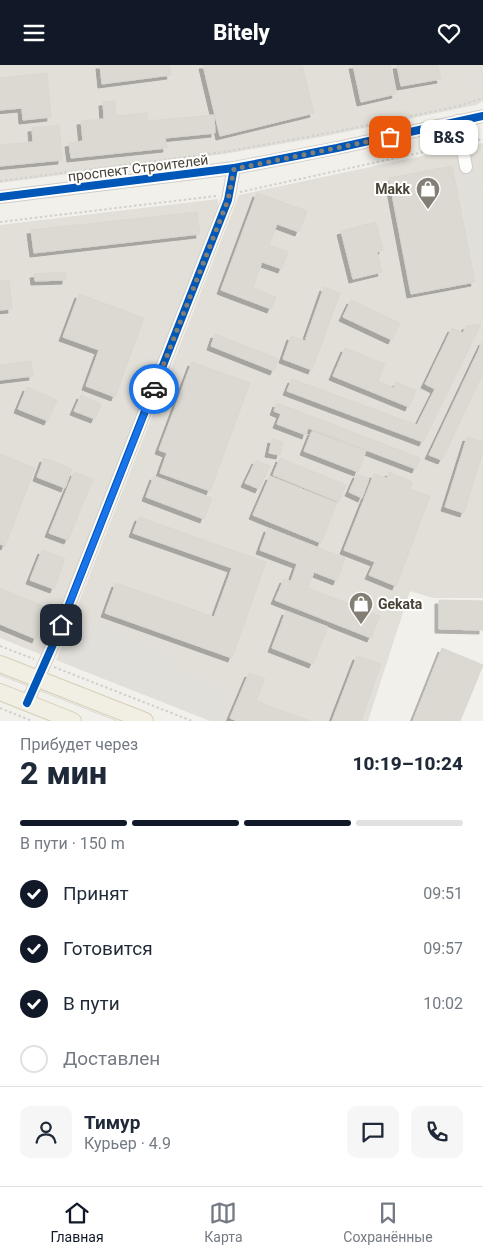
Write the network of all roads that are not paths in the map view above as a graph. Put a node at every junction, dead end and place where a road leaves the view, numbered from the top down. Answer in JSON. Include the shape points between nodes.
{"nodes":[{"id":1,"x":483,"y":116,"type":"edge"},
{"id":2,"x":458,"y":121,"type":"junction"},
{"id":3,"x":466,"y":167,"type":"dead end"},
{"id":4,"x":234,"y":169,"type":"junction"},
{"id":5,"x":0,"y":197,"type":"edge"},
{"id":6,"x":0,"y":664,"type":"edge"},
{"id":7,"x":37,"y":679,"type":"junction"},
{"id":8,"x":0,"y":693,"type":"edge"},
{"id":9,"x":27,"y":703,"type":"junction"},
{"id":10,"x":72,"y":721,"type":"edge"},
{"id":11,"x":145,"y":721,"type":"edge"}],
"edges":[{"from":1,"to":2,"type":"street","name":"проспект Строителей"},
{"from":2,"to":3,"type":"street"},
{"from":2,"to":4,"type":"street","name":"проспект Строителей"},
{"from":4,"to":5,"type":"street","name":"проспект Строителей"},
{"from":4,"to":7,"type":"street","via":[[228,200]]},
{"from":6,"to":7,"type":"main road"},
{"from":7,"to":9,"type":"street"},
{"from":7,"to":11,"type":"main road"},
{"from":8,"to":9,"type":"main road"},
{"from":9,"to":10,"type":"main road"}]}
